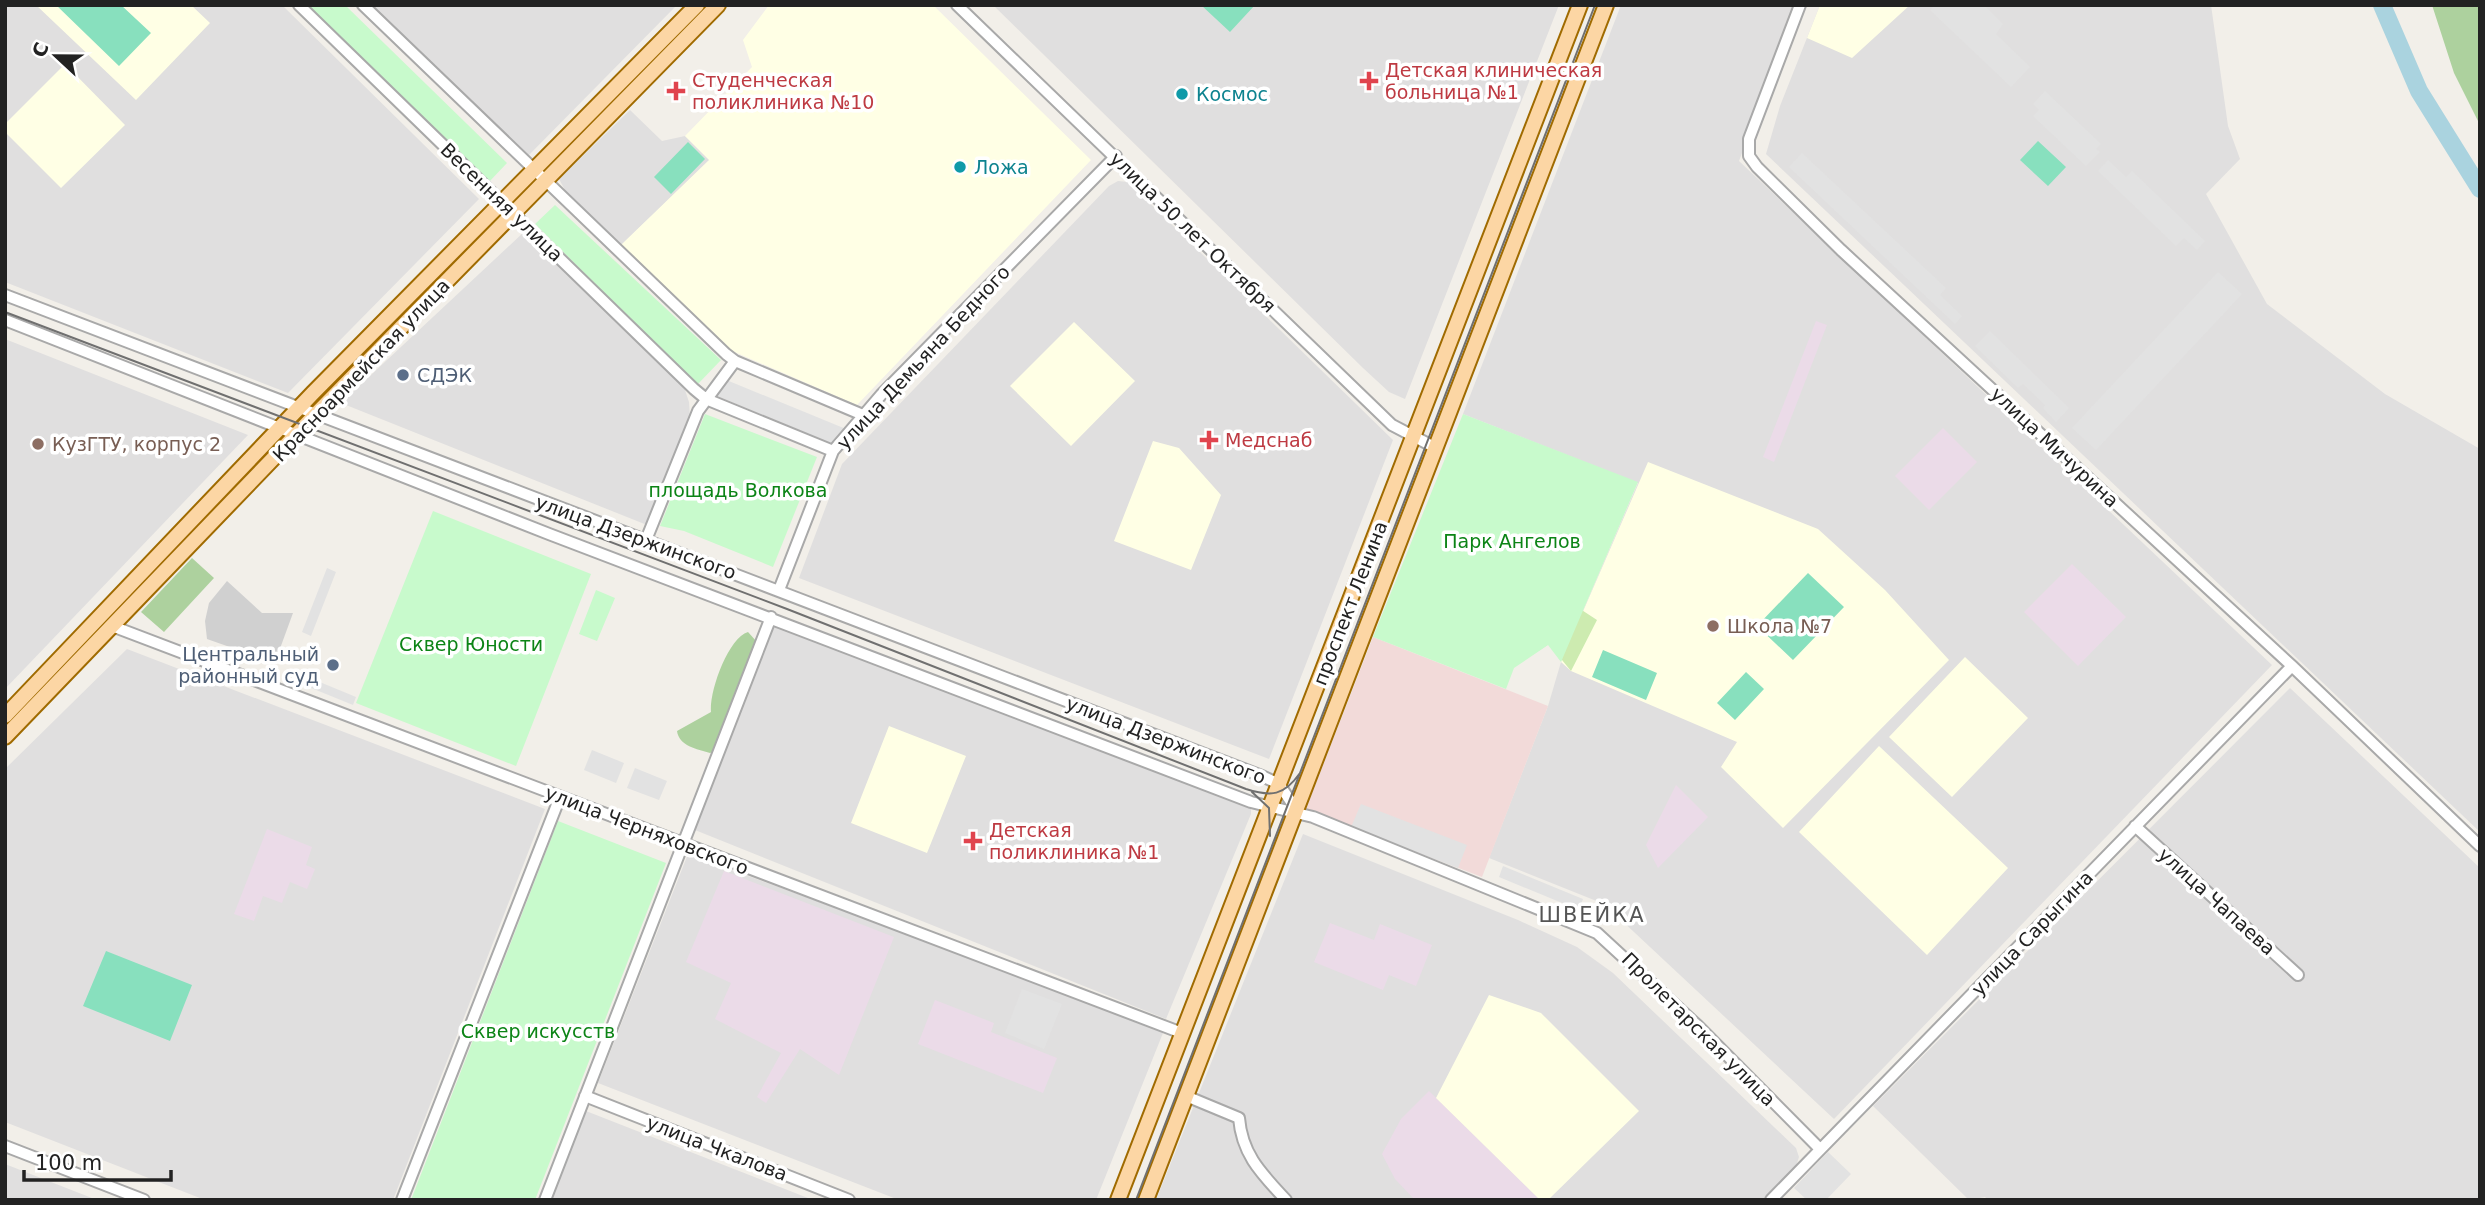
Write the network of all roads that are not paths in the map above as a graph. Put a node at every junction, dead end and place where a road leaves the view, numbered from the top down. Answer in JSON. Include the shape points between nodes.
{"nodes":[{"id":1,"x":299,"y":5,"type":"edge"},
{"id":2,"x":363,"y":5,"type":"edge"},
{"id":3,"x":697,"y":5,"type":"edge"},
{"id":4,"x":718,"y":5,"type":"edge"},
{"id":5,"x":957,"y":5,"type":"edge"},
{"id":6,"x":1580,"y":5,"type":"edge"},
{"id":7,"x":1606,"y":5,"type":"edge"},
{"id":8,"x":1800,"y":5,"type":"edge"},
{"id":9,"x":1116,"y":156,"type":"junction"},
{"id":10,"x":532,"y":171,"type":"junction"},
{"id":11,"x":544,"y":181,"type":"junction"},
{"id":12,"x":502,"y":202,"type":"junction"},
{"id":13,"x":513,"y":213,"type":"junction"},
{"id":14,"x":5,"y":295,"type":"edge"},
{"id":15,"x":5,"y":320,"type":"edge"},
{"id":16,"x":736,"y":360,"type":"junction"},
{"id":17,"x":706,"y":398,"type":"junction"},
{"id":18,"x":300,"y":408,"type":"junction"},
{"id":19,"x":316,"y":414,"type":"junction"},
{"id":20,"x":863,"y":415,"type":"junction"},
{"id":21,"x":282,"y":428,"type":"junction"},
{"id":22,"x":297,"y":434,"type":"junction"},
{"id":23,"x":1414,"y":438,"type":"junction"},
{"id":24,"x":1436,"y":448,"type":"junction"},
{"id":25,"x":833,"y":451,"type":"junction"},
{"id":26,"x":646,"y":540,"type":"junction"},
{"id":27,"x":779,"y":590,"type":"junction"},
{"id":28,"x":771,"y":617,"type":"junction"},
{"id":29,"x":112,"y":626,"type":"junction"},
{"id":30,"x":2292,"y":666,"type":"junction"},
{"id":31,"x":5,"y":716,"type":"edge"},
{"id":32,"x":5,"y":737,"type":"edge"},
{"id":33,"x":1279,"y":784,"type":"junction"},
{"id":34,"x":560,"y":797,"type":"junction"},
{"id":35,"x":1269,"y":808,"type":"junction"},
{"id":36,"x":1297,"y":811,"type":"junction"},
{"id":37,"x":2135,"y":826,"type":"junction"},
{"id":38,"x":684,"y":844,"type":"junction"},
{"id":39,"x":2480,"y":846,"type":"edge"},
{"id":40,"x":2298,"y":975,"type":"dead end"},
{"id":41,"x":1182,"y":1034,"type":"junction"},
{"id":42,"x":585,"y":1096,"type":"junction"},
{"id":43,"x":1186,"y":1096,"type":"junction"},
{"id":44,"x":5,"y":1146,"type":"edge"},
{"id":45,"x":1820,"y":1149,"type":"junction"},
{"id":46,"x":144,"y":1200,"type":"edge"},
{"id":47,"x":402,"y":1200,"type":"edge"},
{"id":48,"x":545,"y":1200,"type":"edge"},
{"id":49,"x":849,"y":1200,"type":"edge"},
{"id":50,"x":1118,"y":1200,"type":"edge"},
{"id":51,"x":1146,"y":1200,"type":"edge"},
{"id":52,"x":1286,"y":1200,"type":"edge"},
{"id":53,"x":1771,"y":1200,"type":"edge"}],
"edges":[{"from":1,"to":12,"type":"street","name":"Весенняя улица"},
{"from":2,"to":10,"type":"street"},
{"from":3,"to":10,"type":"main road","name":"Красноармейская улица"},
{"from":4,"to":11,"type":"main road","name":"Красноармейская улица"},
{"from":5,"to":9,"type":"street","name":"улица 50 лет Октября"},
{"from":6,"to":23,"type":"main road","name":"проспект Ленина"},
{"from":7,"to":24,"type":"main road","name":"проспект Ленина"},
{"from":8,"to":30,"type":"street","name":"улица Мичурина","via":[[1749,139],[1749,156],[1757,167],[1840,250]]},
{"from":9,"to":20,"type":"street","name":"улица Демьяна Бедного"},
{"from":9,"to":23,"type":"street","name":"улица 50 лет Октября","via":[[1392,425]]},
{"from":10,"to":11,"type":"street"},
{"from":10,"to":12,"type":"main road","name":"Красноармейская улица"},
{"from":11,"to":13,"type":"main road","name":"Красноармейская улица"},
{"from":11,"to":16,"type":"street"},
{"from":12,"to":13,"type":"street","name":"Весенняя улица"},
{"from":12,"to":18,"type":"main road","name":"Красноармейская улица"},
{"from":13,"to":17,"type":"street","name":"Весенняя улица"},
{"from":13,"to":19,"type":"main road","name":"Красноармейская улица"},
{"from":14,"to":18,"type":"street","name":"улица Дзержинского"},
{"from":15,"to":21,"type":"street","name":"улица Дзержинского"},
{"from":16,"to":17,"type":"street"},
{"from":16,"to":20,"type":"street"},
{"from":17,"to":25,"type":"street","name":"Весенняя улица"},
{"from":17,"to":26,"type":"street"},
{"from":18,"to":19,"type":"street","name":"улица Дзержинского"},
{"from":18,"to":21,"type":"main road","name":"Красноармейская улица"},
{"from":19,"to":22,"type":"main road","name":"Красноармейская улица"},
{"from":19,"to":26,"type":"street","name":"улица Дзержинского"},
{"from":20,"to":25,"type":"street","name":"улица Демьяна Бедного"},
{"from":21,"to":22,"type":"street","name":"улица Дзержинского"},
{"from":21,"to":31,"type":"main road","name":"Красноармейская улица"},
{"from":22,"to":28,"type":"street","name":"улица Дзержинского"},
{"from":22,"to":29,"type":"main road","name":"Красноармейская улица"},
{"from":23,"to":24,"type":"street","name":"улица 50 лет Октября"},
{"from":23,"to":33,"type":"main road","name":"проспект Ленина"},
{"from":24,"to":36,"type":"main road","name":"проспект Ленина"},
{"from":25,"to":27,"type":"street","name":"улица Демьяна Бедного"},
{"from":26,"to":27,"type":"street","name":"улица Дзержинского"},
{"from":27,"to":33,"type":"street","name":"улица Дзержинского"},
{"from":28,"to":35,"type":"street","name":"улица Дзержинского"},
{"from":28,"to":38,"type":"street"},
{"from":29,"to":32,"type":"main road","name":"Красноармейская улица"},
{"from":29,"to":34,"type":"street","name":"улица Черняховского"},
{"from":30,"to":37,"type":"street","name":"улица Сарыгина"},
{"from":30,"to":39,"type":"street","name":"улица Мичурина"},
{"from":33,"to":35,"type":"main road","name":"проспект Ленина"},
{"from":33,"to":36,"type":"street","name":"улица Дзержинского"},
{"from":34,"to":38,"type":"street","name":"улица Черняховского"},
{"from":34,"to":47,"type":"street"},
{"from":35,"to":36,"type":"street","name":"улица Дзержинского"},
{"from":35,"to":41,"type":"main road","name":"проспект Ленина"},
{"from":36,"to":43,"type":"main road","name":"проспект Ленина"},
{"from":36,"to":45,"type":"street","name":"Пролетарская улица","via":[[1597,933],[1679,1007]]},
{"from":37,"to":40,"type":"street","name":"улица Чапаева"},
{"from":37,"to":45,"type":"street","name":"улица Сарыгина"},
{"from":38,"to":41,"type":"street","name":"улица Черняховского"},
{"from":38,"to":42,"type":"street"},
{"from":41,"to":50,"type":"main road","name":"проспект Ленина"},
{"from":42,"to":48,"type":"street"},
{"from":42,"to":49,"type":"street","name":"улица Чкалова"},
{"from":43,"to":51,"type":"main road","name":"проспект Ленина"},
{"from":43,"to":52,"type":"street","via":[[1239,1118],[1243,1146],[1251,1162]]},
{"from":44,"to":46,"type":"street"},
{"from":45,"to":53,"type":"street","name":"улица Сарыгина"}]}
